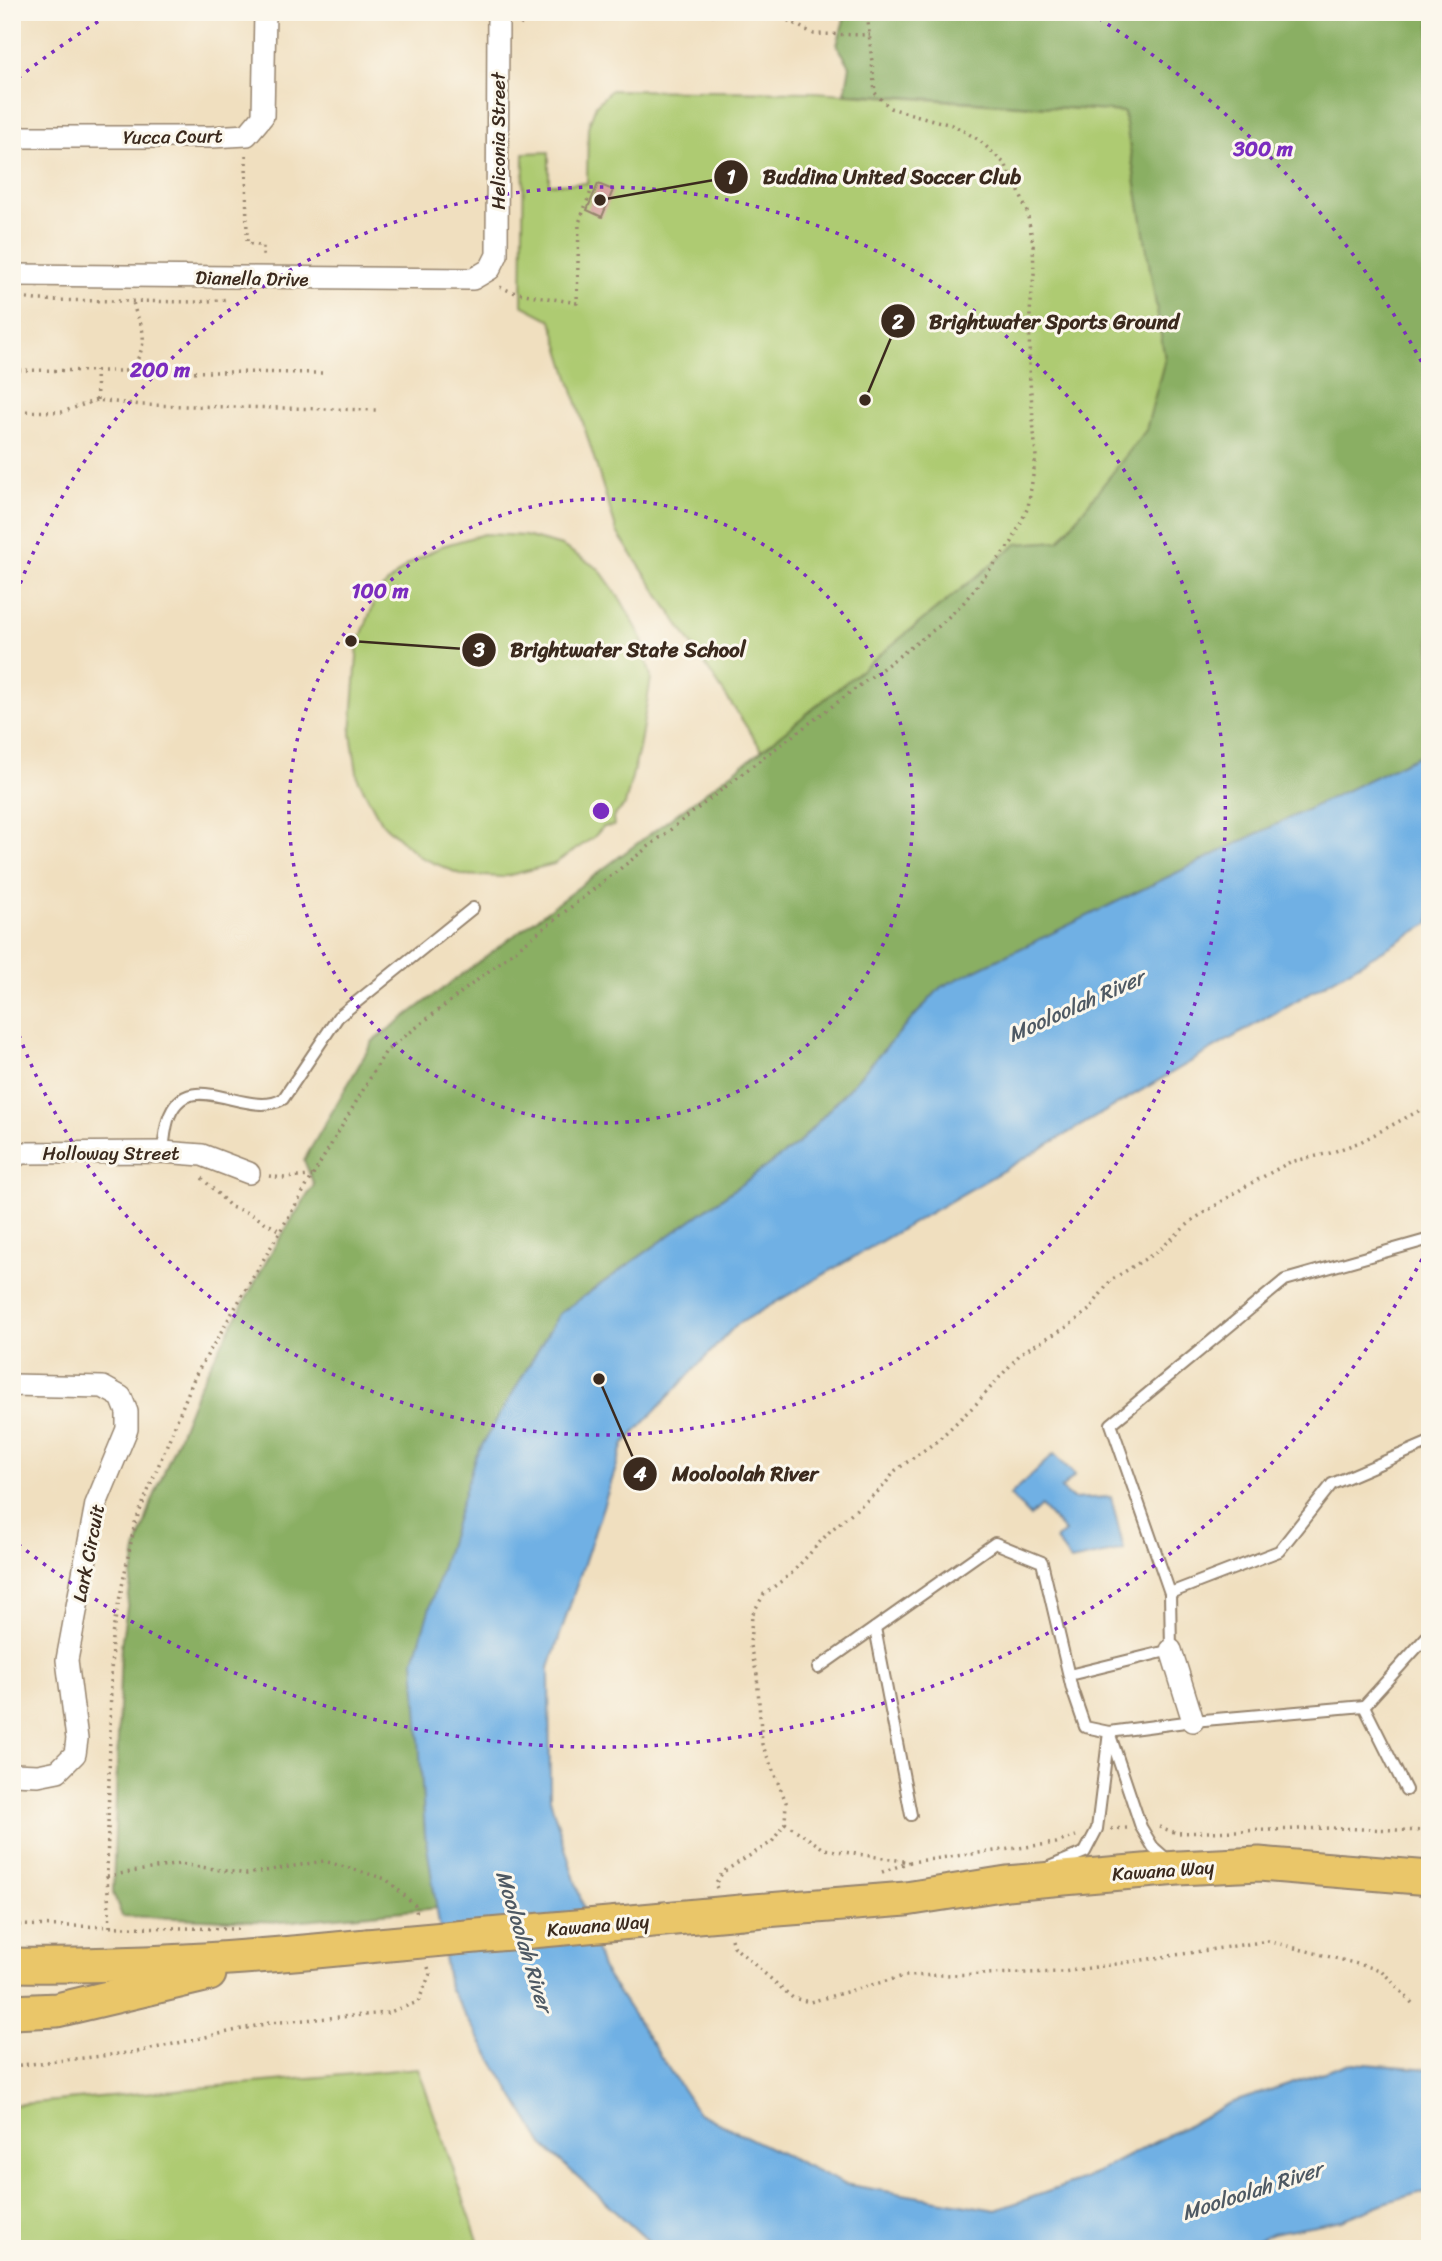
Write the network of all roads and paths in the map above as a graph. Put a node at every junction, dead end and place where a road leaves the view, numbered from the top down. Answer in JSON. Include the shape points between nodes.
{"nodes":[{"id":1,"x":265,"y":12,"type":"edge"},
{"id":2,"x":498,"y":12,"type":"edge"},
{"id":3,"x":867,"y":12,"type":"edge"},
{"id":4,"x":517,"y":35,"type":"dead end"},
{"id":5,"x":870,"y":35,"type":"junction"},
{"id":6,"x":12,"y":137,"type":"edge"},
{"id":7,"x":234,"y":155,"type":"dead end"},
{"id":8,"x":591,"y":191,"type":"dead end"},
{"id":9,"x":12,"y":275,"type":"edge"},
{"id":10,"x":262,"y":278,"type":"junction"},
{"id":11,"x":494,"y":278,"type":"junction"},
{"id":12,"x":134,"y":301,"type":"dead end"},
{"id":13,"x":12,"y":370,"type":"edge"},
{"id":14,"x":96,"y":370,"type":"junction"},
{"id":15,"x":131,"y":371,"type":"junction"},
{"id":16,"x":322,"y":373,"type":"dead end"},
{"id":17,"x":97,"y":400,"type":"junction"},
{"id":18,"x":377,"y":410,"type":"dead end"},
{"id":19,"x":12,"y":411,"type":"edge"},
{"id":20,"x":473,"y":908,"type":"dead end"},
{"id":21,"x":1430,"y":1105,"type":"edge"},
{"id":22,"x":163,"y":1152,"type":"junction"},
{"id":23,"x":16,"y":1167,"type":"edge"},
{"id":24,"x":198,"y":1173,"type":"dead end"},
{"id":25,"x":249,"y":1173,"type":"joint"},
{"id":26,"x":312,"y":1176,"type":"junction"},
{"id":27,"x":12,"y":1189,"type":"edge"},
{"id":28,"x":12,"y":1201,"type":"edge"},
{"id":29,"x":12,"y":1212,"type":"edge"},
{"id":30,"x":280,"y":1231,"type":"junction"},
{"id":31,"x":1430,"y":1239,"type":"edge"},
{"id":32,"x":12,"y":1385,"type":"edge"},
{"id":33,"x":1430,"y":1443,"type":"edge"},
{"id":34,"x":1170,"y":1593,"type":"junction"},
{"id":35,"x":875,"y":1628,"type":"junction"},
{"id":36,"x":1430,"y":1633,"type":"edge"},
{"id":37,"x":1171,"y":1650,"type":"junction"},
{"id":38,"x":818,"y":1668,"type":"dead end"},
{"id":39,"x":1069,"y":1675,"type":"junction"},
{"id":40,"x":1364,"y":1706,"type":"junction"},
{"id":41,"x":1193,"y":1721,"type":"junction"},
{"id":42,"x":1109,"y":1732,"type":"junction"},
{"id":43,"x":12,"y":1774,"type":"edge"},
{"id":44,"x":1406,"y":1790,"type":"dead end"},
{"id":45,"x":911,"y":1815,"type":"dead end"},
{"id":46,"x":1178,"y":1868,"type":"junction"},
{"id":47,"x":1338,"y":1871,"type":"junction"},
{"id":48,"x":1430,"y":1878,"type":"edge"},
{"id":49,"x":1007,"y":1883,"type":"junction"},
{"id":50,"x":906,"y":1899,"type":"junction"},
{"id":51,"x":730,"y":1914,"type":"junction"},
{"id":52,"x":12,"y":1925,"type":"edge"},
{"id":53,"x":110,"y":1927,"type":"junction"},
{"id":54,"x":246,"y":1930,"type":"dead end"},
{"id":55,"x":290,"y":1954,"type":"junction"},
{"id":56,"x":12,"y":1965,"type":"edge"},
{"id":57,"x":1412,"y":2003,"type":"dead end"},
{"id":58,"x":12,"y":2012,"type":"edge"}],
"edges":[{"from":1,"to":6,"type":"street","name":"Yucca Court","via":[[263,116],[247,135]]},
{"from":2,"to":11,"type":"street","name":"Heliconia Street"},
{"from":3,"to":5,"type":"path"},
{"from":4,"to":5,"type":"path","via":[[528,16],[539,13],[773,16],[814,34]]},
{"from":5,"to":26,"type":"path","via":[[876,93],[890,108],[955,126],[979,140],[1004,164],[1027,212],[1033,253],[1029,368],[1036,457],[1028,507],[1012,542],[939,626],[386,1051]]},
{"from":7,"to":10,"type":"path","via":[[246,155],[247,243],[263,246]]},
{"from":8,"to":11,"type":"path","via":[[579,223],[577,303],[512,292]]},
{"from":9,"to":10,"type":"street","name":"Dianella Drive"},
{"from":10,"to":11,"type":"street","name":"Dianella Drive"},
{"from":12,"to":15,"type":"path","via":[[142,327],[142,352]]},
{"from":13,"to":14,"type":"path"},
{"from":14,"to":15,"type":"path"},
{"from":14,"to":17,"type":"path"},
{"from":15,"to":16,"type":"path"},
{"from":17,"to":18,"type":"path"},
{"from":17,"to":19,"type":"path","via":[[62,412]]},
{"from":20,"to":22,"type":"lane","via":[[338,1017],[283,1100],[259,1105],[188,1094],[176,1102],[168,1120]]},
{"from":21,"to":51,"type":"path","via":[[1360,1142],[1290,1163],[1194,1219],[1158,1251],[1111,1280],[1089,1310],[1068,1327],[1022,1352],[937,1441],[896,1470],[791,1574],[764,1594],[752,1615],[750,1646],[762,1744],[786,1802],[785,1823],[772,1842],[723,1872],[715,1884]]},
{"from":22,"to":23,"type":"street","name":"Holloway Street","via":[[22,1153]]},
{"from":22,"to":25,"type":"street","name":"Holloway Street","via":[[202,1155]]},
{"from":23,"to":27,"type":"path"},
{"from":24,"to":30,"type":"path","via":[[231,1207]]},
{"from":25,"to":26,"type":"path"},
{"from":26,"to":30,"type":"path"},
{"from":28,"to":29,"type":"path"},
{"from":30,"to":53,"type":"path","via":[[195,1376],[135,1523],[112,1635]]},
{"from":31,"to":34,"type":"lane","via":[[1285,1280],[1111,1424]]},
{"from":32,"to":43,"type":"street","name":"Lark Circuit","via":[[103,1387],[121,1397],[127,1429],[96,1504],[67,1660],[75,1754],[58,1772]]},
{"from":33,"to":34,"type":"lane","via":[[1332,1484],[1279,1551]]},
{"from":34,"to":37,"type":"lane"},
{"from":35,"to":38,"type":"lane"},
{"from":35,"to":39,"type":"lane","via":[[995,1543],[1042,1562]]},
{"from":35,"to":45,"type":"lane"},
{"from":36,"to":40,"type":"lane"},
{"from":37,"to":39,"type":"lane"},
{"from":37,"to":41,"type":"street"},
{"from":39,"to":42,"type":"lane","via":[[1085,1727]]},
{"from":40,"to":41,"type":"lane"},
{"from":40,"to":44,"type":"lane"},
{"from":41,"to":42,"type":"lane"},
{"from":42,"to":46,"type":"lane","via":[[1141,1827],[1153,1847]]},
{"from":42,"to":49,"type":"lane","via":[[1097,1829],[1085,1852]]},
{"from":46,"to":47,"type":"main road","name":"Kawana Way","via":[[1259,1864]]},
{"from":46,"to":49,"type":"main road","name":"Kawana Way"},
{"from":47,"to":48,"type":"main road","name":"Kawana Way"},
{"from":47,"to":50,"type":"main road","name":"Kawana Way","via":[[968,1903]]},
{"from":49,"to":50,"type":"main road","name":"Kawana Way"},
{"from":50,"to":51,"type":"main road","name":"Kawana Way"},
{"from":51,"to":55,"type":"main road","name":"Kawana Way","bridge":true},
{"from":51,"to":57,"type":"path","via":[[733,1946],[793,1998],[810,2002],[904,1976],[1063,1972],[1268,1941],[1381,1970]]},
{"from":52,"to":53,"type":"path"},
{"from":53,"to":54,"type":"path"},
{"from":55,"to":56,"type":"main road","name":"Kawana Way","via":[[99,1966]]},
{"from":55,"to":58,"type":"main road","name":"Kawana Way","via":[[57,2010]]}]}
